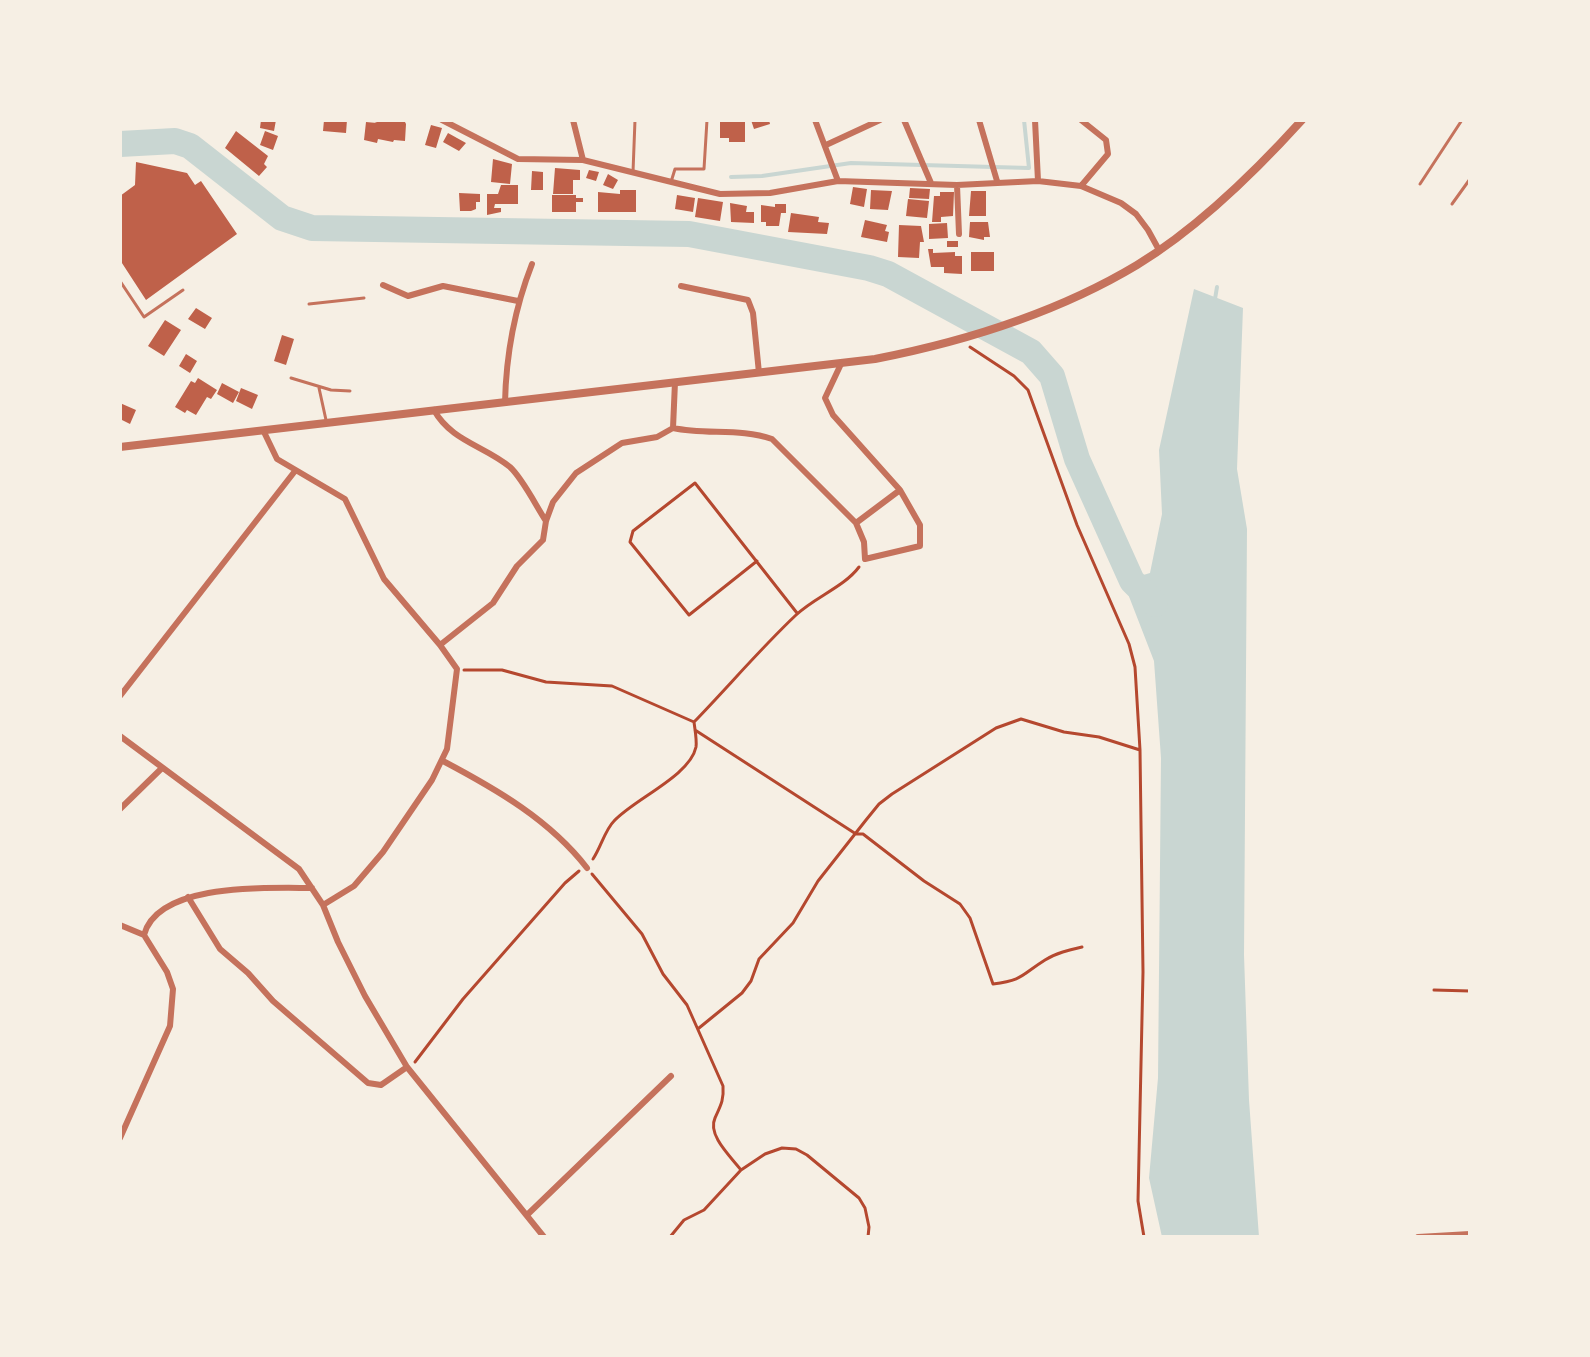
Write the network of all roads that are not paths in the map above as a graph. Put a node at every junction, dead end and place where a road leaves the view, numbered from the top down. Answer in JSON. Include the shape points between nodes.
{"nodes":[{"id":1,"x":442,"y":120,"type":"edge"},
{"id":2,"x":573,"y":120,"type":"edge"},
{"id":3,"x":635,"y":120,"type":"edge"},
{"id":4,"x":707,"y":120,"type":"edge"},
{"id":5,"x":815,"y":120,"type":"edge"},
{"id":6,"x":880,"y":120,"type":"edge"},
{"id":7,"x":904,"y":120,"type":"edge"},
{"id":8,"x":979,"y":120,"type":"edge"},
{"id":9,"x":1035,"y":120,"type":"edge"},
{"id":10,"x":1081,"y":120,"type":"edge"},
{"id":11,"x":1302,"y":120,"type":"edge"},
{"id":12,"x":1462,"y":120,"type":"edge"},
{"id":13,"x":826,"y":145,"type":"junction"},
{"id":14,"x":583,"y":160,"type":"junction"},
{"id":15,"x":633,"y":172,"type":"junction"},
{"id":16,"x":1470,"y":179,"type":"edge"},
{"id":17,"x":838,"y":181,"type":"junction"},
{"id":18,"x":997,"y":181,"type":"junction"},
{"id":19,"x":1038,"y":181,"type":"junction"},
{"id":20,"x":671,"y":182,"type":"junction"},
{"id":21,"x":931,"y":183,"type":"junction"},
{"id":22,"x":1420,"y":184,"type":"dead end"},
{"id":23,"x":957,"y":185,"type":"junction"},
{"id":24,"x":1081,"y":186,"type":"junction"},
{"id":25,"x":1452,"y":204,"type":"dead end"},
{"id":26,"x":959,"y":234,"type":"dead end"},
{"id":27,"x":1159,"y":250,"type":"junction"},
{"id":28,"x":532,"y":264,"type":"dead end"},
{"id":29,"x":120,"y":281,"type":"edge"},
{"id":30,"x":383,"y":285,"type":"dead end"},
{"id":31,"x":681,"y":286,"type":"dead end"},
{"id":32,"x":183,"y":290,"type":"dead end"},
{"id":33,"x":364,"y":298,"type":"dead end"},
{"id":34,"x":518,"y":301,"type":"junction"},
{"id":35,"x":309,"y":304,"type":"dead end"},
{"id":36,"x":841,"y":364,"type":"junction"},
{"id":37,"x":759,"y":373,"type":"junction"},
{"id":38,"x":291,"y":378,"type":"dead end"},
{"id":39,"x":675,"y":382,"type":"junction"},
{"id":40,"x":319,"y":387,"type":"junction"},
{"id":41,"x":350,"y":391,"type":"dead end"},
{"id":42,"x":505,"y":403,"type":"junction"},
{"id":43,"x":434,"y":410,"type":"junction"},
{"id":44,"x":326,"y":424,"type":"junction"},
{"id":45,"x":673,"y":428,"type":"junction"},
{"id":46,"x":264,"y":432,"type":"junction"},
{"id":47,"x":120,"y":447,"type":"edge"},
{"id":48,"x":295,"y":471,"type":"junction"},
{"id":49,"x":900,"y":490,"type":"junction"},
{"id":50,"x":546,"y":521,"type":"junction"},
{"id":51,"x":856,"y":523,"type":"junction"},
{"id":52,"x":440,"y":645,"type":"junction"},
{"id":53,"x":120,"y":696,"type":"edge"},
{"id":54,"x":120,"y":736,"type":"edge"},
{"id":55,"x":443,"y":761,"type":"junction"},
{"id":56,"x":162,"y":768,"type":"junction"},
{"id":57,"x":120,"y":809,"type":"edge"},
{"id":58,"x":587,"y":868,"type":"road end"},
{"id":59,"x":312,"y":888,"type":"junction"},
{"id":60,"x":188,"y":897,"type":"junction"},
{"id":61,"x":323,"y":905,"type":"junction"},
{"id":62,"x":120,"y":925,"type":"edge"},
{"id":63,"x":144,"y":935,"type":"junction"},
{"id":64,"x":407,"y":1067,"type":"junction"},
{"id":65,"x":671,"y":1076,"type":"dead end"},
{"id":66,"x":120,"y":1138,"type":"edge"},
{"id":67,"x":527,"y":1215,"type":"junction"},
{"id":68,"x":1470,"y":1234,"type":"edge"},
{"id":69,"x":544,"y":1237,"type":"edge"},
{"id":70,"x":1418,"y":1237,"type":"edge"}],
"edges":[{"from":1,"to":14,"type":"street","via":[[518,159]]},
{"from":2,"to":14,"type":"street"},
{"from":3,"to":15,"type":"lane"},
{"from":4,"to":20,"type":"lane","via":[[704,169],[675,169]]},
{"from":5,"to":13,"type":"street"},
{"from":6,"to":13,"type":"street"},
{"from":7,"to":21,"type":"street"},
{"from":8,"to":18,"type":"street"},
{"from":9,"to":19,"type":"street"},
{"from":10,"to":24,"type":"street","via":[[1106,140],[1108,154]]},
{"from":11,"to":27,"type":"street","via":[[1236,189]]},
{"from":12,"to":22,"type":"lane"},
{"from":13,"to":17,"type":"street"},
{"from":14,"to":15,"type":"street"},
{"from":15,"to":20,"type":"street"},
{"from":16,"to":25,"type":"lane"},
{"from":17,"to":20,"type":"street","via":[[770,193],[720,194]]},
{"from":17,"to":21,"type":"street"},
{"from":18,"to":19,"type":"street"},
{"from":18,"to":23,"type":"street"},
{"from":19,"to":24,"type":"street"},
{"from":21,"to":23,"type":"street"},
{"from":23,"to":26,"type":"street"},
{"from":24,"to":27,"type":"street","via":[[1136,214]]},
{"from":27,"to":36,"type":"street","via":[[1077,297],[1022,320],[961,340]]},
{"from":28,"to":34,"type":"street"},
{"from":29,"to":32,"type":"lane","via":[[144,317]]},
{"from":30,"to":34,"type":"street","via":[[408,296],[443,286]]},
{"from":31,"to":37,"type":"street","via":[[748,300]]},
{"from":33,"to":35,"type":"lane"},
{"from":34,"to":42,"type":"street"},
{"from":36,"to":37,"type":"street"},
{"from":36,"to":49,"type":"street","via":[[825,398],[833,415]]},
{"from":37,"to":39,"type":"street"},
{"from":38,"to":40,"type":"lane"},
{"from":39,"to":42,"type":"street"},
{"from":39,"to":45,"type":"street"},
{"from":40,"to":41,"type":"lane"},
{"from":40,"to":44,"type":"lane"},
{"from":42,"to":43,"type":"street"},
{"from":43,"to":44,"type":"street"},
{"from":43,"to":50,"type":"street","via":[[453,434],[511,468]]},
{"from":44,"to":46,"type":"street"},
{"from":45,"to":50,"type":"street","via":[[657,437],[622,443],[576,473],[553,502]]},
{"from":45,"to":51,"type":"street","via":[[756,433],[772,439]]},
{"from":46,"to":47,"type":"street"},
{"from":46,"to":48,"type":"street","via":[[277,459]]},
{"from":48,"to":52,"type":"street","via":[[345,499],[384,579]]},
{"from":48,"to":53,"type":"street"},
{"from":49,"to":51,"type":"street"},
{"from":49,"to":51,"type":"street","via":[[920,525],[920,546],[865,559]]},
{"from":50,"to":52,"type":"street","via":[[543,540],[517,566],[493,603]]},
{"from":52,"to":55,"type":"street","via":[[457,669]]},
{"from":54,"to":56,"type":"street"},
{"from":55,"to":58,"type":"street","via":[[501,792],[570,846]]},
{"from":55,"to":61,"type":"street","via":[[383,852],[354,886]]},
{"from":56,"to":57,"type":"street"},
{"from":56,"to":59,"type":"street","via":[[299,869]]},
{"from":59,"to":60,"type":"street"},
{"from":59,"to":61,"type":"street"},
{"from":60,"to":63,"type":"street","via":[[161,910]]},
{"from":60,"to":64,"type":"street","via":[[220,949],[368,1083],[381,1085]]},
{"from":61,"to":64,"type":"street","via":[[351,969]]},
{"from":62,"to":63,"type":"street"},
{"from":63,"to":66,"type":"street","via":[[167,972],[173,1010]]},
{"from":64,"to":67,"type":"street"},
{"from":65,"to":67,"type":"street"},
{"from":67,"to":69,"type":"street"},
{"from":68,"to":70,"type":"street"}]}
